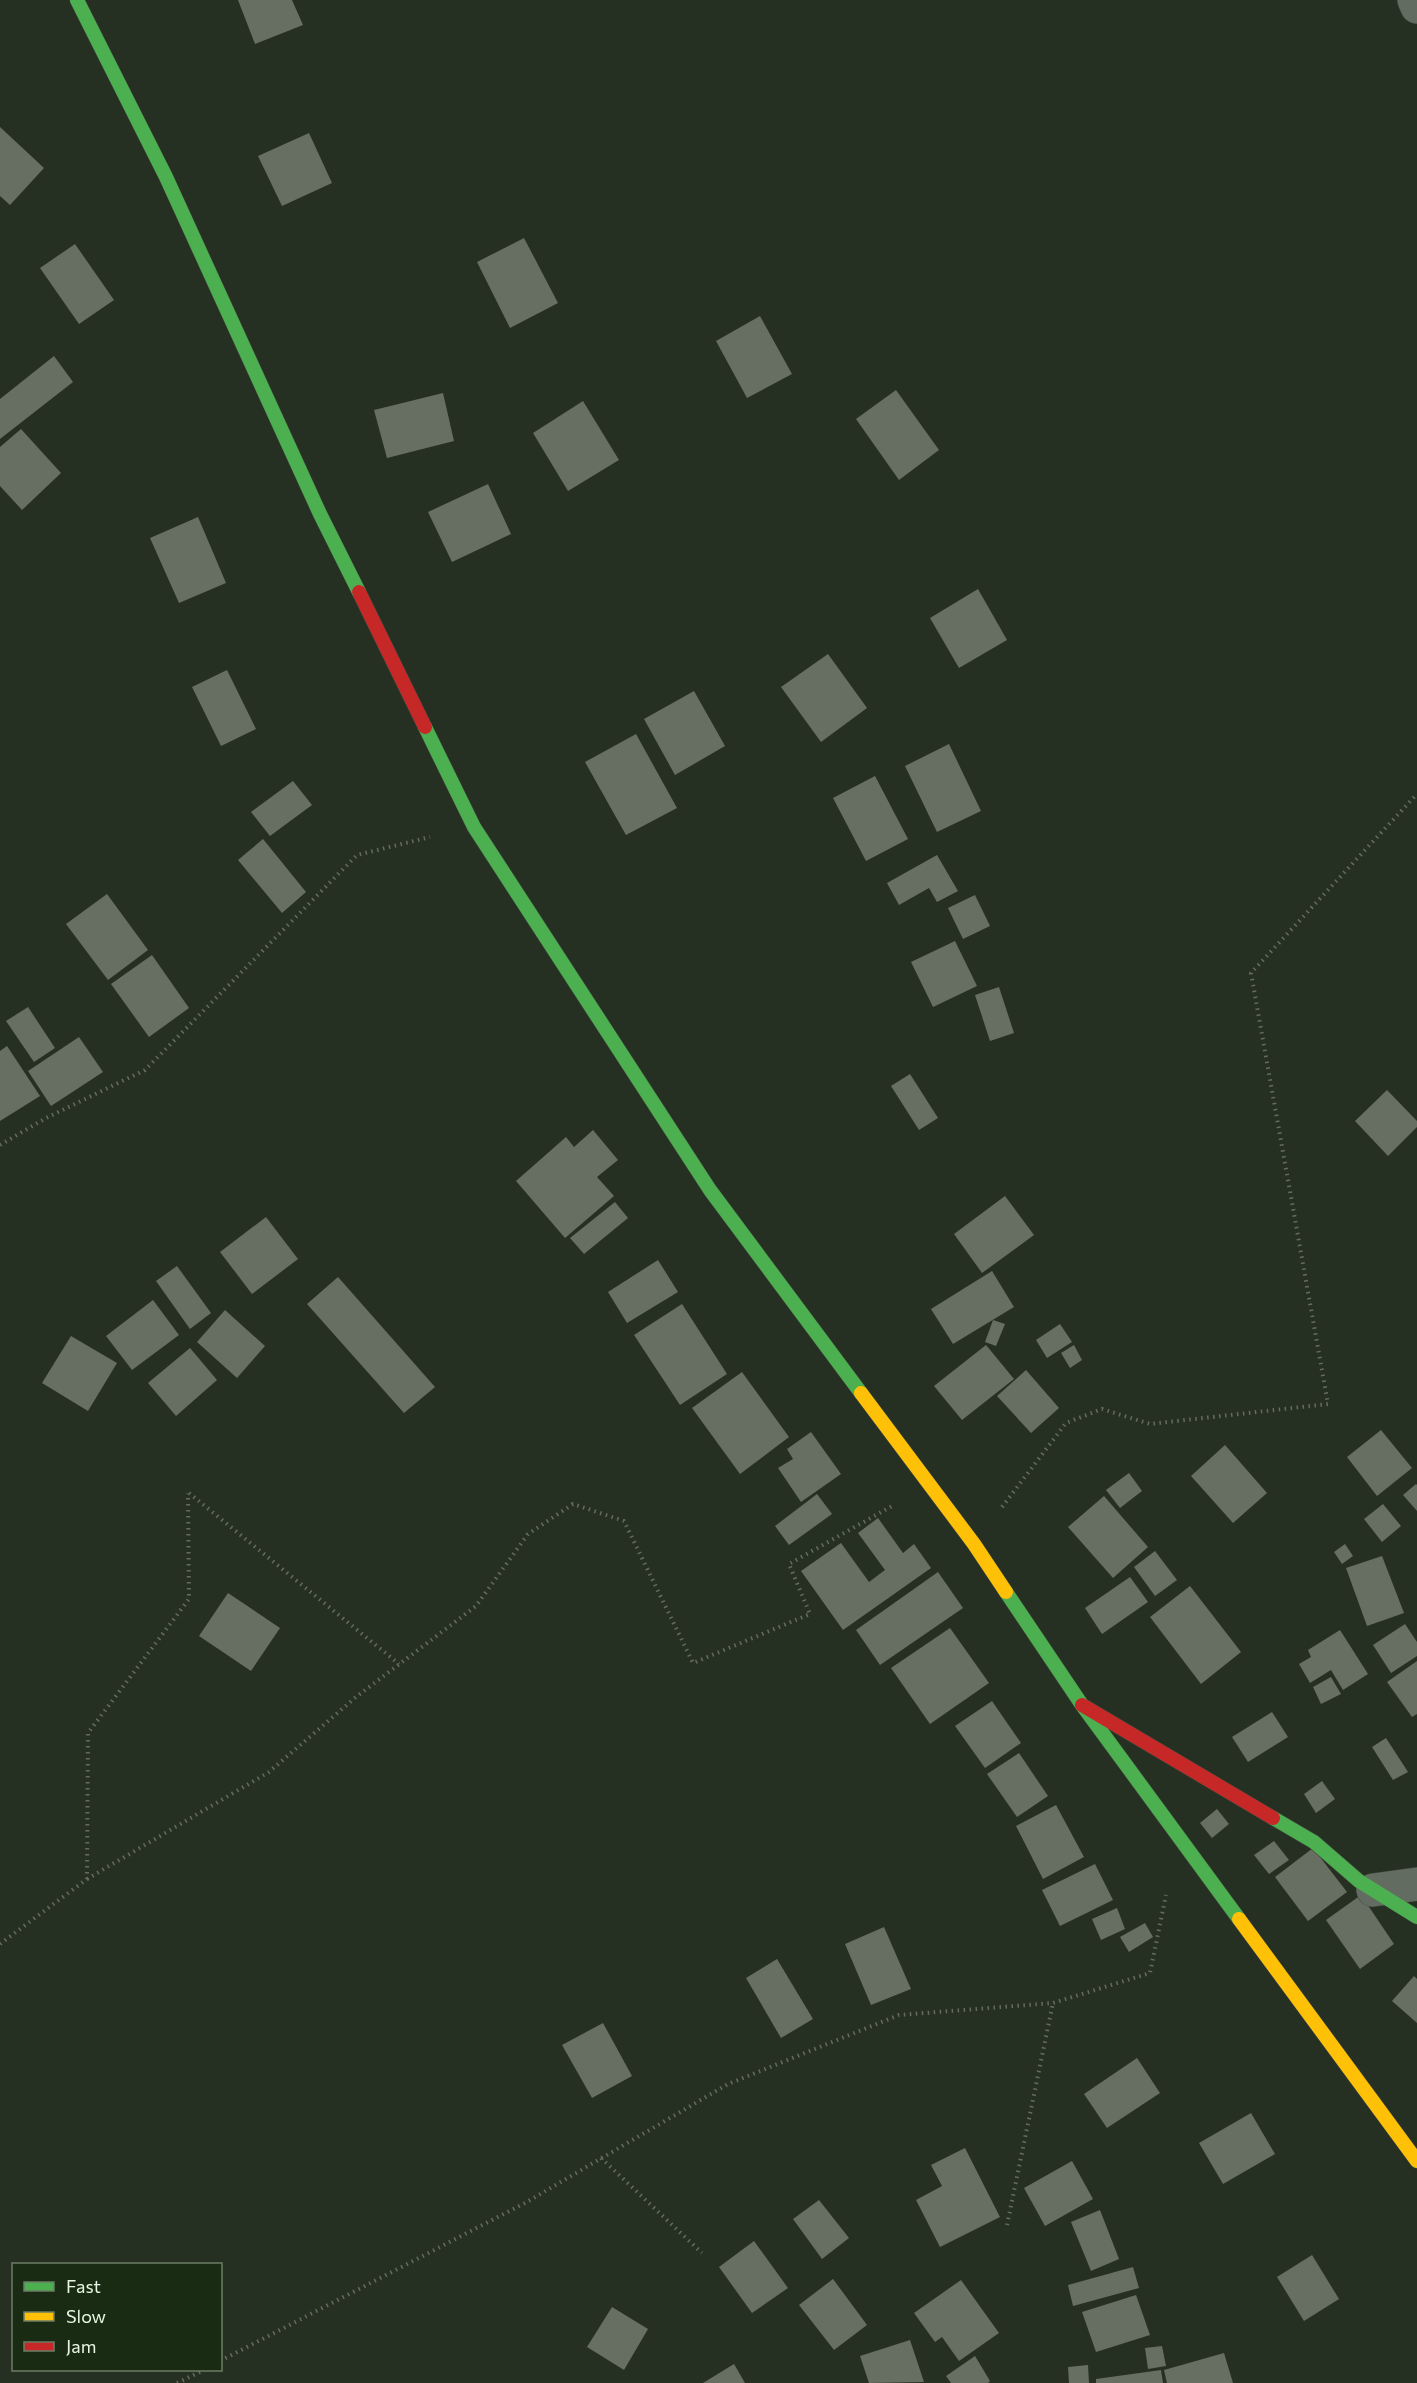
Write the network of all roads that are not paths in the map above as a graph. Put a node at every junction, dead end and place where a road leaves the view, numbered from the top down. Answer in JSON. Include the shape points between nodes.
{"nodes":[{"id":1,"x":77,"y":0,"type":"edge"},
{"id":2,"x":1414,"y":0,"type":"edge"},
{"id":3,"x":1417,"y":6,"type":"edge"},
{"id":4,"x":1082,"y":1705,"type":"junction"},
{"id":5,"x":1417,"y":1884,"type":"edge"},
{"id":6,"x":1373,"y":1890,"type":"junction"},
{"id":7,"x":1417,"y":1917,"type":"edge"},
{"id":8,"x":1417,"y":2161,"type":"edge"}],
"edges":[{"from":1,"to":4,"type":"main road","via":[[166,177],[320,514],[474,827],[710,1190],[974,1544]]},
{"from":2,"to":3,"type":"street"},
{"from":4,"to":6,"type":"main road","via":[[1314,1842]]},
{"from":4,"to":8,"type":"main road"},
{"from":5,"to":6,"type":"street"},
{"from":6,"to":7,"type":"main road"}]}
